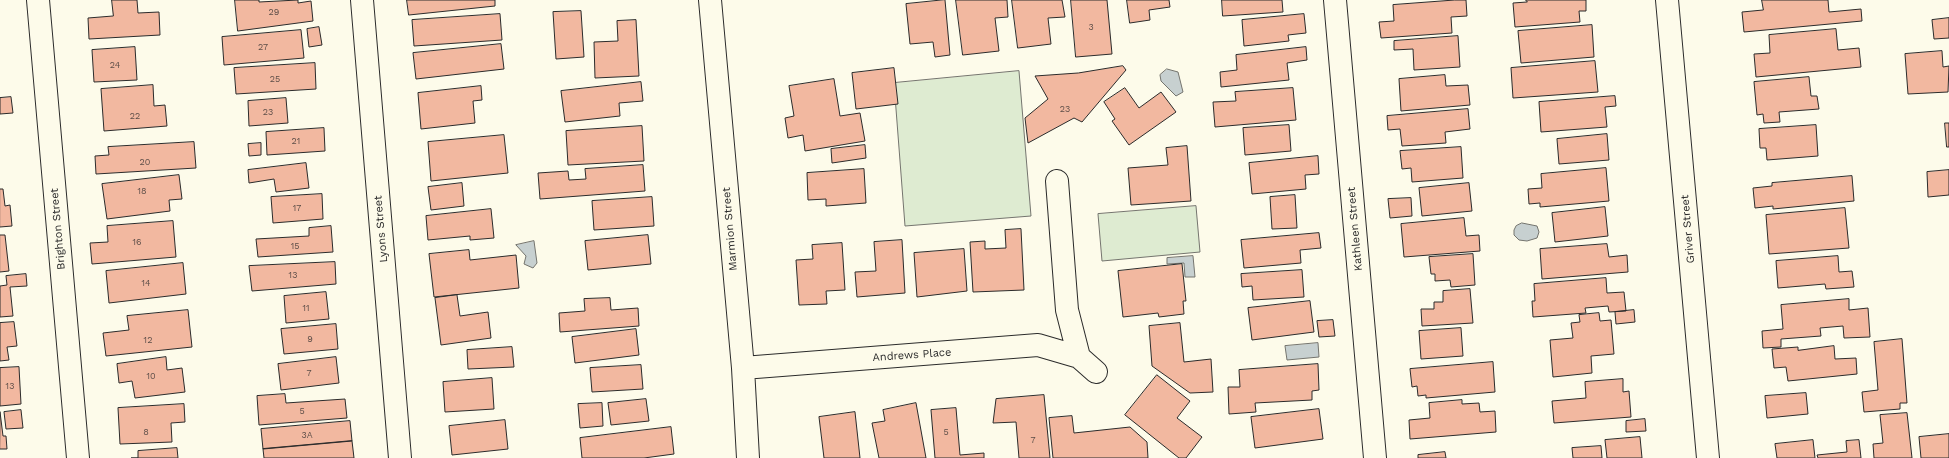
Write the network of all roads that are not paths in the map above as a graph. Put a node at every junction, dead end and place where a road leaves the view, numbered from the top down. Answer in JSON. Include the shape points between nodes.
{"nodes":[{"id":1,"x":38,"y":0,"type":"edge"},
{"id":2,"x":362,"y":0,"type":"edge"},
{"id":3,"x":710,"y":0,"type":"edge"},
{"id":4,"x":1335,"y":0,"type":"edge"},
{"id":5,"x":1668,"y":0,"type":"edge"},
{"id":6,"x":1057,"y":182,"type":"dead end"},
{"id":7,"x":1079,"y":357,"type":"junction"},
{"id":8,"x":743,"y":368,"type":"junction"},
{"id":9,"x":1096,"y":372,"type":"dead end"},
{"id":10,"x":78,"y":458,"type":"edge"},
{"id":11,"x":400,"y":458,"type":"edge"},
{"id":12,"x":748,"y":458,"type":"edge"},
{"id":13,"x":1375,"y":458,"type":"edge"},
{"id":14,"x":1708,"y":458,"type":"edge"}],
"edges":[{"from":1,"to":10,"type":"street","name":"Brighton Street"},
{"from":2,"to":11,"type":"street","name":"Lyons Street"},
{"from":3,"to":8,"type":"street","name":"Marmion Street"},
{"from":4,"to":13,"type":"street","name":"Kathleen Street"},
{"from":5,"to":14,"type":"street","name":"Griver Street"},
{"from":6,"to":7,"type":"street","via":[[1067,310]]},
{"from":7,"to":8,"type":"street","name":"Andrews Place","via":[[1038,345]]},
{"from":7,"to":9,"type":"street","name":"Andrews Place"},
{"from":8,"to":12,"type":"street","name":"Marmion Street"}]}
